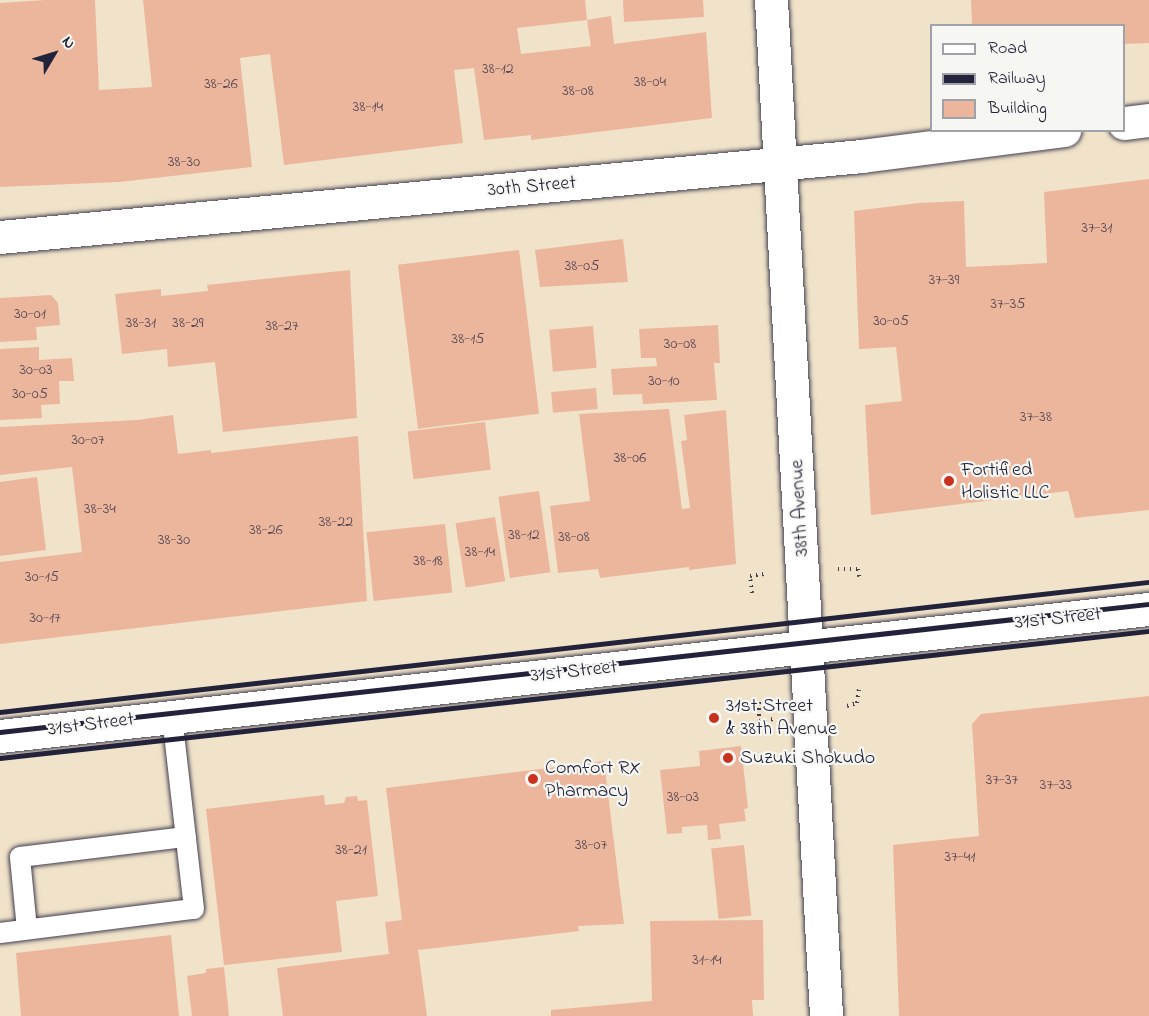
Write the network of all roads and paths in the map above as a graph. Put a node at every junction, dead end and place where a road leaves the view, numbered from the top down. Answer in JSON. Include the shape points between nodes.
{"nodes":[{"id":1,"x":771,"y":0,"type":"edge"},
{"id":2,"x":1149,"y":120,"type":"edge"},
{"id":3,"x":1125,"y":123,"type":"edge"},
{"id":4,"x":1048,"y":132,"type":"edge"},
{"id":5,"x":779,"y":163,"type":"junction"},
{"id":6,"x":0,"y":237,"type":"edge"},
{"id":7,"x":837,"y":569,"type":"dead end"},
{"id":8,"x":768,"y":574,"type":"dead end"},
{"id":9,"x":860,"y":580,"type":"dead end"},
{"id":10,"x":752,"y":593,"type":"dead end"},
{"id":11,"x":1149,"y":609,"type":"edge"},
{"id":12,"x":808,"y":646,"type":"junction"},
{"id":13,"x":859,"y":689,"type":"dead end"},
{"id":14,"x":759,"y":702,"type":"dead end"},
{"id":15,"x":847,"y":706,"type":"dead end"},
{"id":16,"x":172,"y":716,"type":"junction"},
{"id":17,"x":778,"y":718,"type":"dead end"},
{"id":18,"x":0,"y":736,"type":"edge"},
{"id":19,"x":186,"y":837,"type":"junction"},
{"id":20,"x":27,"y":929,"type":"junction"},
{"id":21,"x":0,"y":933,"type":"edge"},
{"id":22,"x":826,"y":1016,"type":"edge"}],
"edges":[{"from":1,"to":5,"type":"street","name":"38th Avenue"},
{"from":2,"to":3,"type":"street"},
{"from":4,"to":5,"type":"street","name":"30th Street"},
{"from":5,"to":6,"type":"street","name":"30th Street"},
{"from":5,"to":12,"type":"street","name":"38th Avenue"},
{"from":7,"to":9,"type":"path","via":[[858,569]]},
{"from":8,"to":10,"type":"path","via":[[750,576]]},
{"from":11,"to":12,"type":"street","name":"31st Street"},
{"from":12,"to":16,"type":"street","name":"31st Street"},
{"from":12,"to":22,"type":"street","name":"38th Avenue"},
{"from":13,"to":15,"type":"path","via":[[857,704]]},
{"from":14,"to":17,"type":"path","via":[[759,721]]},
{"from":16,"to":18,"type":"street","name":"31st Street"},
{"from":16,"to":19,"type":"lane"},
{"from":19,"to":20,"type":"lane","via":[[20,857]]},
{"from":19,"to":20,"type":"lane","via":[[194,909]]},
{"from":20,"to":21,"type":"lane"}]}
